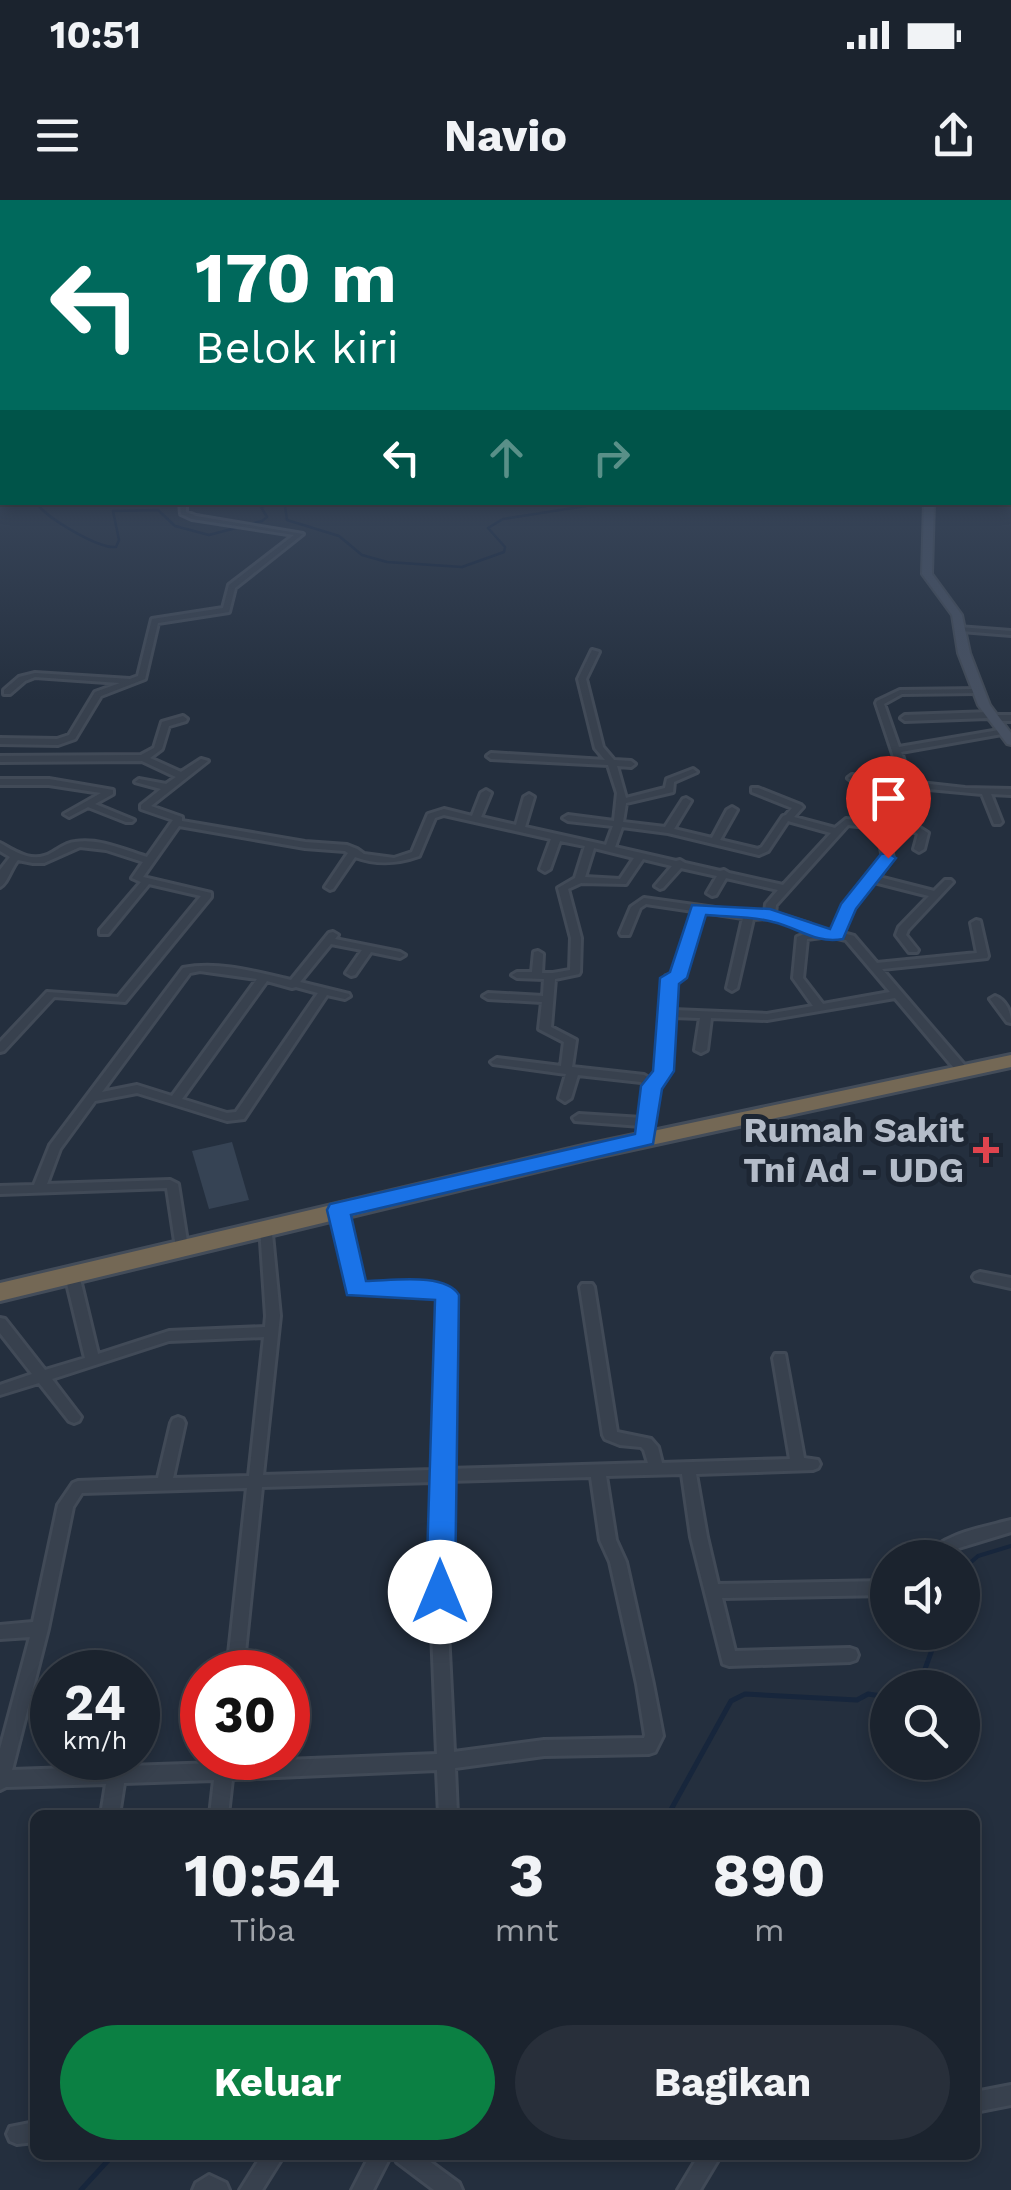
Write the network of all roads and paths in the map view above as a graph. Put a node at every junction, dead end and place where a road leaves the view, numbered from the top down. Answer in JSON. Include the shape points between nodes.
{"nodes":[{"id":1,"x":186,"y":516,"type":"edge"},
{"id":2,"x":929,"y":516,"type":"edge"},
{"id":3,"x":961,"y":630,"type":"junction"},
{"id":4,"x":1011,"y":633,"type":"edge"},
{"id":5,"x":596,"y":652,"type":"dead end"},
{"id":6,"x":137,"y":682,"type":"junction"},
{"id":7,"x":977,"y":691,"type":"junction"},
{"id":8,"x":7,"y":692,"type":"dead end"},
{"id":9,"x":991,"y":717,"type":"junction"},
{"id":10,"x":905,"y":718,"type":"dead end"},
{"id":11,"x":1011,"y":718,"type":"edge"},
{"id":12,"x":183,"y":719,"type":"dead end"},
{"id":13,"x":1002,"y":731,"type":"junction"},
{"id":14,"x":0,"y":741,"type":"edge"},
{"id":15,"x":1011,"y":741,"type":"edge"},
{"id":16,"x":896,"y":750,"type":"junction"},
{"id":17,"x":490,"y":756,"type":"dead end"},
{"id":18,"x":143,"y":758,"type":"junction"},
{"id":19,"x":204,"y":761,"type":"dead end"},
{"id":20,"x":2,"y":762,"type":"edge"},
{"id":21,"x":612,"y":763,"type":"junction"},
{"id":22,"x":631,"y":764,"type":"dead end"},
{"id":23,"x":692,"y":772,"type":"dead end"},
{"id":24,"x":182,"y":776,"type":"junction"},
{"id":25,"x":852,"y":778,"type":"dead end"},
{"id":26,"x":0,"y":782,"type":"edge"},
{"id":27,"x":139,"y":782,"type":"dead end"},
{"id":28,"x":882,"y":782,"type":"junction"},
{"id":29,"x":907,"y":784,"type":"junction"},
{"id":30,"x":166,"y":787,"type":"junction"},
{"id":31,"x":755,"y":790,"type":"dead end"},
{"id":32,"x":1011,"y":792,"type":"edge"},
{"id":33,"x":486,"y":793,"type":"dead end"},
{"id":34,"x":986,"y":793,"type":"junction"},
{"id":35,"x":528,"y":797,"type":"dead end"},
{"id":36,"x":686,"y":801,"type":"dead end"},
{"id":37,"x":621,"y":802,"type":"junction"},
{"id":38,"x":91,"y":805,"type":"junction"},
{"id":39,"x":732,"y":810,"type":"dead end"},
{"id":40,"x":70,"y":814,"type":"dead end"},
{"id":41,"x":476,"y":818,"type":"junction"},
{"id":42,"x":568,"y":818,"type":"dead end"},
{"id":43,"x":790,"y":818,"type":"junction"},
{"id":44,"x":129,"y":820,"type":"dead end"},
{"id":45,"x":997,"y":822,"type":"dead end"},
{"id":46,"x":619,"y":823,"type":"junction"},
{"id":47,"x":177,"y":824,"type":"junction"},
{"id":48,"x":880,"y":824,"type":"junction"},
{"id":49,"x":520,"y":827,"type":"junction"},
{"id":50,"x":668,"y":830,"type":"junction"},
{"id":51,"x":836,"y":831,"type":"junction"},
{"id":52,"x":556,"y":839,"type":"junction"},
{"id":53,"x":715,"y":840,"type":"junction"},
{"id":54,"x":590,"y":845,"type":"junction"},
{"id":55,"x":0,"y":846,"type":"edge"},
{"id":56,"x":610,"y":848,"type":"junction"},
{"id":57,"x":920,"y":848,"type":"dead end"},
{"id":58,"x":354,"y":852,"type":"junction"},
{"id":59,"x":641,"y":855,"type":"junction"},
{"id":60,"x":16,"y":856,"type":"junction"},
{"id":61,"x":150,"y":860,"type":"junction"},
{"id":62,"x":680,"y":862,"type":"junction"},
{"id":63,"x":545,"y":869,"type":"dead end"},
{"id":64,"x":724,"y":873,"type":"junction"},
{"id":65,"x":872,"y":878,"type":"junction"},
{"id":66,"x":579,"y":880,"type":"junction"},
{"id":67,"x":147,"y":881,"type":"junction"},
{"id":68,"x":948,"y":882,"type":"dead end"},
{"id":69,"x":0,"y":884,"type":"edge"},
{"id":70,"x":660,"y":886,"type":"dead end"},
{"id":71,"x":330,"y":887,"type":"dead end"},
{"id":72,"x":784,"y":888,"type":"junction"},
{"id":73,"x":712,"y":893,"type":"dead end"},
{"id":74,"x":935,"y":894,"type":"junction"},
{"id":75,"x":699,"y":909,"type":"junction"},
{"id":76,"x":770,"y":915,"type":"junction"},
{"id":77,"x":749,"y":916,"type":"junction"},
{"id":78,"x":976,"y":923,"type":"dead end"},
{"id":79,"x":104,"y":932,"type":"dead end"},
{"id":80,"x":625,"y":933,"type":"dead end"},
{"id":81,"x":812,"y":933,"type":"junction"},
{"id":82,"x":836,"y":935,"type":"junction"},
{"id":83,"x":368,"y":949,"type":"junction"},
{"id":84,"x":913,"y":950,"type":"dead end"},
{"id":85,"x":538,"y":954,"type":"dead end"},
{"id":86,"x":400,"y":956,"type":"dead end"},
{"id":87,"x":874,"y":966,"type":"junction"},
{"id":88,"x":351,"y":972,"type":"dead end"},
{"id":89,"x":517,"y":975,"type":"dead end"},
{"id":90,"x":537,"y":976,"type":"junction"},
{"id":91,"x":550,"y":976,"type":"junction"},
{"id":92,"x":263,"y":978,"type":"junction"},
{"id":93,"x":292,"y":985,"type":"junction"},
{"id":94,"x":732,"y":988,"type":"dead end"},
{"id":95,"x":324,"y":992,"type":"junction"},
{"id":96,"x":898,"y":994,"type":"junction"},
{"id":97,"x":345,"y":996,"type":"dead end"},
{"id":98,"x":488,"y":996,"type":"dead end"},
{"id":99,"x":548,"y":999,"type":"junction"},
{"id":100,"x":996,"y":999,"type":"dead end"},
{"id":101,"x":820,"y":1008,"type":"junction"},
{"id":102,"x":666,"y":1013,"type":"junction"},
{"id":103,"x":706,"y":1015,"type":"junction"},
{"id":104,"x":1011,"y":1020,"type":"edge"},
{"id":105,"x":0,"y":1049,"type":"edge"},
{"id":106,"x":701,"y":1050,"type":"dead end"},
{"id":107,"x":1011,"y":1061,"type":"edge"},
{"id":108,"x":497,"y":1062,"type":"dead end"},
{"id":109,"x":570,"y":1071,"type":"junction"},
{"id":110,"x":963,"y":1071,"type":"junction"},
{"id":111,"x":652,"y":1086,"type":"junction"},
{"id":112,"x":90,"y":1098,"type":"junction"},
{"id":113,"x":565,"y":1098,"type":"dead end"},
{"id":114,"x":174,"y":1100,"type":"junction"},
{"id":115,"x":579,"y":1118,"type":"dead end"},
{"id":116,"x":647,"y":1131,"type":"junction"},
{"id":117,"x":40,"y":1189,"type":"junction"},
{"id":118,"x":0,"y":1190,"type":"edge"},
{"id":119,"x":338,"y":1210,"type":"junction"},
{"id":120,"x":266,"y":1227,"type":"junction"},
{"id":121,"x":182,"y":1248,"type":"junction"},
{"id":122,"x":72,"y":1274,"type":"junction"},
{"id":123,"x":980,"y":1277,"type":"dead end"},
{"id":124,"x":1011,"y":1283,"type":"edge"},
{"id":125,"x":587,"y":1287,"type":"dead end"},
{"id":126,"x":0,"y":1292,"type":"edge"},
{"id":127,"x":0,"y":1323,"type":"edge"},
{"id":128,"x":272,"y":1332,"type":"junction"},
{"id":129,"x":780,"y":1358,"type":"dead end"},
{"id":130,"x":92,"y":1359,"type":"junction"},
{"id":131,"x":44,"y":1375,"type":"junction"},
{"id":132,"x":0,"y":1390,"type":"edge"},
{"id":133,"x":74,"y":1417,"type":"dead end"},
{"id":134,"x":178,"y":1423,"type":"dead end"},
{"id":135,"x":688,"y":1468,"type":"junction"},
{"id":136,"x":656,"y":1469,"type":"junction"},
{"id":137,"x":598,"y":1472,"type":"junction"},
{"id":138,"x":440,"y":1476,"type":"junction"},
{"id":139,"x":258,"y":1479,"type":"junction"},
{"id":140,"x":165,"y":1481,"type":"junction"},
{"id":141,"x":1011,"y":1526,"type":"edge"},
{"id":142,"x":961,"y":1540,"type":"edge"},
{"id":143,"x":870,"y":1588,"type":"edge"},
{"id":144,"x":713,"y":1591,"type":"junction"},
{"id":145,"x":40,"y":1629,"type":"junction"},
{"id":146,"x":0,"y":1632,"type":"edge"},
{"id":147,"x":238,"y":1650,"type":"edge"},
{"id":148,"x":850,"y":1655,"type":"dead end"},
{"id":149,"x":448,"y":1762,"type":"junction"},
{"id":150,"x":310,"y":1764,"type":"edge"},
{"id":151,"x":30,"y":1779,"type":"edge"},
{"id":152,"x":2,"y":1780,"type":"edge"},
{"id":153,"x":115,"y":1780,"type":"edge"},
{"id":154,"x":223,"y":1780,"type":"edge"},
{"id":155,"x":111,"y":1810,"type":"edge"},
{"id":156,"x":220,"y":1810,"type":"edge"},
{"id":157,"x":448,"y":1810,"type":"edge"},
{"id":158,"x":1011,"y":2095,"type":"edge"},
{"id":159,"x":980,"y":2101,"type":"edge"},
{"id":160,"x":271,"y":2160,"type":"edge"},
{"id":161,"x":378,"y":2160,"type":"edge"},
{"id":162,"x":411,"y":2160,"type":"edge"},
{"id":163,"x":708,"y":2160,"type":"edge"},
{"id":164,"x":203,"y":2190,"type":"edge"},
{"id":165,"x":220,"y":2190,"type":"edge"},
{"id":166,"x":250,"y":2190,"type":"edge"},
{"id":167,"x":362,"y":2190,"type":"edge"},
{"id":168,"x":452,"y":2190,"type":"edge"},
{"id":169,"x":688,"y":2190,"type":"edge"}],
"edges":[{"from":1,"to":6,"type":"street","via":[[300,534],[236,582],[226,610],[153,622],[146,669]]},
{"from":2,"to":3,"type":"main road","via":[[927,574]]},
{"from":3,"to":4,"type":"street"},
{"from":3,"to":7,"type":"main road"},
{"from":5,"to":21,"type":"street","via":[[582,682],[599,748]]},
{"from":6,"to":8,"type":"street","via":[[36,675]]},
{"from":6,"to":14,"type":"street","via":[[98,694],[71,738]]},
{"from":7,"to":9,"type":"main road"},
{"from":7,"to":16,"type":"street","via":[[887,697],[880,706]]},
{"from":9,"to":10,"type":"street"},
{"from":9,"to":11,"type":"street"},
{"from":9,"to":13,"type":"main road"},
{"from":12,"to":18,"type":"street","via":[[165,724],[158,749]]},
{"from":13,"to":15,"type":"main road"},
{"from":13,"to":16,"type":"street"},
{"from":16,"to":29,"type":"street"},
{"from":17,"to":21,"type":"street"},
{"from":18,"to":20,"type":"street"},
{"from":18,"to":24,"type":"street"},
{"from":19,"to":24,"type":"street"},
{"from":21,"to":22,"type":"street"},
{"from":21,"to":37,"type":"street"},
{"from":23,"to":37,"type":"street","via":[[670,781],[663,794]]},
{"from":24,"to":30,"type":"street"},
{"from":25,"to":28,"type":"street"},
{"from":26,"to":38,"type":"street","via":[[110,792]]},
{"from":27,"to":30,"type":"street"},
{"from":28,"to":29,"type":"street"},
{"from":28,"to":48,"type":"street"},
{"from":29,"to":34,"type":"street"},
{"from":30,"to":47,"type":"street","via":[[144,807],[176,815]]},
{"from":31,"to":43,"type":"street","via":[[798,807]]},
{"from":32,"to":34,"type":"street"},
{"from":33,"to":41,"type":"street"},
{"from":34,"to":45,"type":"street"},
{"from":35,"to":49,"type":"street"},
{"from":36,"to":50,"type":"street"},
{"from":37,"to":46,"type":"street"},
{"from":38,"to":40,"type":"street"},
{"from":38,"to":44,"type":"street"},
{"from":39,"to":53,"type":"street"},
{"from":41,"to":49,"type":"street"},
{"from":41,"to":58,"type":"street","via":[[434,814],[420,850],[406,858]]},
{"from":42,"to":46,"type":"street"},
{"from":43,"to":51,"type":"street"},
{"from":43,"to":53,"type":"street","via":[[763,851]]},
{"from":46,"to":50,"type":"street"},
{"from":46,"to":56,"type":"street"},
{"from":47,"to":58,"type":"street"},
{"from":47,"to":61,"type":"street"},
{"from":48,"to":51,"type":"street","via":[[849,820]]},
{"from":48,"to":57,"type":"street","via":[[922,830]]},
{"from":48,"to":65,"type":"street","via":[[888,858]]},
{"from":49,"to":52,"type":"street"},
{"from":50,"to":53,"type":"street"},
{"from":51,"to":72,"type":"street"},
{"from":52,"to":54,"type":"street"},
{"from":52,"to":63,"type":"street"},
{"from":54,"to":56,"type":"street"},
{"from":54,"to":66,"type":"street"},
{"from":55,"to":60,"type":"street"},
{"from":56,"to":59,"type":"street"},
{"from":58,"to":71,"type":"street"},
{"from":59,"to":62,"type":"street"},
{"from":59,"to":66,"type":"street","via":[[624,882]]},
{"from":60,"to":61,"type":"street","via":[[44,860],[64,847],[90,844]]},
{"from":60,"to":69,"type":"street"},
{"from":61,"to":67,"type":"street","via":[[136,878]]},
{"from":62,"to":64,"type":"street"},
{"from":62,"to":70,"type":"street"},
{"from":64,"to":72,"type":"street"},
{"from":64,"to":73,"type":"street"},
{"from":65,"to":74,"type":"street"},
{"from":65,"to":82,"type":"street","via":[[839,920]]},
{"from":66,"to":91,"type":"street","via":[[563,888],[577,941],[575,973]]},
{"from":67,"to":79,"type":"street"},
{"from":67,"to":105,"type":"street","via":[[208,896],[121,1000],[51,994]]},
{"from":68,"to":74,"type":"street"},
{"from":72,"to":76,"type":"street"},
{"from":74,"to":84,"type":"street","via":[[902,929]]},
{"from":75,"to":77,"type":"street"},
{"from":75,"to":80,"type":"street","via":[[644,902]]},
{"from":75,"to":102,"type":"street","via":[[678,978],[670,978]]},
{"from":76,"to":77,"type":"street"},
{"from":76,"to":81,"type":"street"},
{"from":77,"to":94,"type":"street"},
{"from":78,"to":87,"type":"street","via":[[983,956]]},
{"from":81,"to":82,"type":"street"},
{"from":81,"to":101,"type":"street","via":[[802,937],[796,974]]},
{"from":82,"to":87,"type":"street","via":[[850,938]]},
{"from":83,"to":86,"type":"street"},
{"from":83,"to":88,"type":"street"},
{"from":83,"to":93,"type":"street","via":[[332,937]]},
{"from":85,"to":90,"type":"street"},
{"from":87,"to":96,"type":"street"},
{"from":89,"to":90,"type":"street"},
{"from":90,"to":91,"type":"street"},
{"from":91,"to":99,"type":"street"},
{"from":92,"to":93,"type":"street"},
{"from":92,"to":112,"type":"street","via":[[187,970]]},
{"from":92,"to":114,"type":"street"},
{"from":93,"to":95,"type":"street"},
{"from":95,"to":97,"type":"street"},
{"from":95,"to":114,"type":"street","via":[[240,1116]]},
{"from":96,"to":101,"type":"street"},
{"from":96,"to":110,"type":"street"},
{"from":98,"to":99,"type":"street"},
{"from":99,"to":109,"type":"street","via":[[545,1031],[571,1042]]},
{"from":100,"to":104,"type":"street"},
{"from":101,"to":103,"type":"street","via":[[756,1018]]},
{"from":102,"to":103,"type":"street"},
{"from":102,"to":111,"type":"street","via":[[664,1071]]},
{"from":103,"to":106,"type":"street"},
{"from":107,"to":110,"type":"highway"},
{"from":108,"to":109,"type":"street"},
{"from":109,"to":111,"type":"street","via":[[644,1079]]},
{"from":109,"to":113,"type":"street"},
{"from":110,"to":116,"type":"highway"},
{"from":111,"to":116,"type":"street"},
{"from":112,"to":114,"type":"street","via":[[130,1088]]},
{"from":112,"to":117,"type":"street","via":[[54,1148]]},
{"from":115,"to":116,"type":"street"},
{"from":116,"to":119,"type":"highway"},
{"from":117,"to":118,"type":"street"},
{"from":117,"to":121,"type":"street","via":[[170,1184]]},
{"from":119,"to":120,"type":"highway"},
{"from":119,"to":138,"type":"street","via":[[356,1289],[447,1293]]},
{"from":120,"to":121,"type":"highway"},
{"from":120,"to":128,"type":"street"},
{"from":121,"to":122,"type":"highway"},
{"from":122,"to":126,"type":"highway"},
{"from":122,"to":130,"type":"street"},
{"from":123,"to":124,"type":"street"},
{"from":125,"to":136,"type":"street","via":[[610,1436],[648,1442]]},
{"from":127,"to":131,"type":"street"},
{"from":128,"to":130,"type":"street","via":[[169,1336]]},
{"from":128,"to":139,"type":"street"},
{"from":129,"to":135,"type":"street","via":[[806,1464]]},
{"from":130,"to":131,"type":"street"},
{"from":131,"to":132,"type":"street"},
{"from":131,"to":133,"type":"street"},
{"from":134,"to":140,"type":"street"},
{"from":135,"to":136,"type":"street"},
{"from":135,"to":144,"type":"street"},
{"from":136,"to":137,"type":"street"},
{"from":137,"to":138,"type":"street"},
{"from":137,"to":149,"type":"street","via":[[653,1740],[645,1746],[544,1748]]},
{"from":138,"to":139,"type":"street"},
{"from":138,"to":149,"type":"street"},
{"from":139,"to":140,"type":"street"},
{"from":139,"to":147,"type":"street"},
{"from":140,"to":145,"type":"street","via":[[71,1491]]},
{"from":141,"to":142,"type":"street"},
{"from":143,"to":144,"type":"street"},
{"from":144,"to":148,"type":"street","via":[[732,1661]]},
{"from":145,"to":146,"type":"street"},
{"from":145,"to":152,"type":"street"},
{"from":149,"to":150,"type":"street"},
{"from":149,"to":157,"type":"street"},
{"from":151,"to":152,"type":"street"},
{"from":153,"to":155,"type":"street"},
{"from":154,"to":156,"type":"street"},
{"from":158,"to":159,"type":"street"},
{"from":160,"to":166,"type":"street"},
{"from":161,"to":167,"type":"street"},
{"from":162,"to":168,"type":"street"},
{"from":163,"to":169,"type":"street"},
{"from":164,"to":165,"type":"street"}]}
